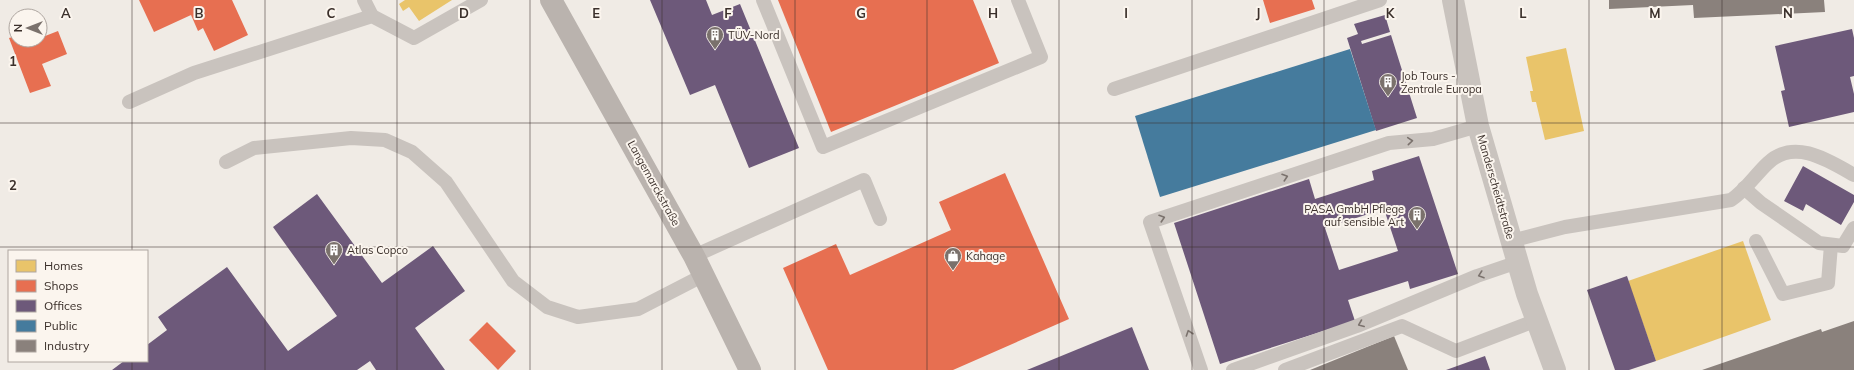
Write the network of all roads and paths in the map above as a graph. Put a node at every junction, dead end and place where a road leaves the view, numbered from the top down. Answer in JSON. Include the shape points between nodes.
{"nodes":[{"id":1,"x":364,"y":0,"type":"edge"},
{"id":2,"x":482,"y":0,"type":"edge"},
{"id":3,"x":551,"y":0,"type":"edge"},
{"id":4,"x":763,"y":0,"type":"edge"},
{"id":5,"x":1018,"y":0,"type":"edge"},
{"id":6,"x":1380,"y":0,"type":"edge"},
{"id":7,"x":1453,"y":0,"type":"edge"},
{"id":8,"x":372,"y":16,"type":"junction"},
{"id":9,"x":1114,"y":89,"type":"dead end"},
{"id":10,"x":129,"y":102,"type":"dead end"},
{"id":11,"x":1478,"y":126,"type":"junction"},
{"id":12,"x":226,"y":162,"type":"dead end"},
{"id":13,"x":1854,"y":175,"type":"edge"},
{"id":14,"x":1744,"y":188,"type":"junction"},
{"id":15,"x":880,"y":219,"type":"dead end"},
{"id":16,"x":1854,"y":228,"type":"edge"},
{"id":17,"x":1512,"y":241,"type":"junction"},
{"id":18,"x":1756,"y":241,"type":"dead end"},
{"id":19,"x":1831,"y":245,"type":"junction"},
{"id":20,"x":694,"y":256,"type":"junction"},
{"id":21,"x":1518,"y":262,"type":"junction"},
{"id":22,"x":704,"y":275,"type":"junction"},
{"id":23,"x":1537,"y":320,"type":"junction"},
{"id":24,"x":748,"y":369,"type":"edge"},
{"id":25,"x":1201,"y":370,"type":"edge"},
{"id":26,"x":1233,"y":370,"type":"edge"},
{"id":27,"x":1285,"y":370,"type":"edge"},
{"id":28,"x":1555,"y":370,"type":"edge"}],
"edges":[{"from":1,"to":8,"type":"lane"},
{"from":2,"to":8,"type":"lane","via":[[414,38]]},
{"from":3,"to":20,"type":"street","name":"Langemarckstraße"},
{"from":4,"to":5,"type":"lane","via":[[823,147],[1041,57]]},
{"from":6,"to":9,"type":"lane"},
{"from":7,"to":11,"type":"street","name":"Manderscheidtstraße"},
{"from":8,"to":10,"type":"lane","via":[[194,73]]},
{"from":11,"to":17,"type":"street","name":"Manderscheidtstraße"},
{"from":25,"to":11,"type":"lane","one_way":true,"via":[[1150,222],[1389,143],[1433,139]]},
{"from":12,"to":22,"type":"lane","via":[[254,148],[351,138],[385,140],[412,152],[446,182],[514,280],[547,307],[578,317],[638,309]]},
{"from":13,"to":14,"type":"lane","via":[[1812,154],[1792,150],[1768,162]]},
{"from":14,"to":17,"type":"lane","via":[[1731,200],[1565,227]]},
{"from":14,"to":19,"type":"lane","via":[[1818,243]]},
{"from":15,"to":20,"type":"lane","via":[[864,180]]},
{"from":16,"to":19,"type":"lane","via":[[1843,246]]},
{"from":17,"to":21,"type":"street","name":"Manderscheidtstraße"},
{"from":18,"to":19,"type":"lane","via":[[1783,294],[1828,283]]},
{"from":20,"to":22,"type":"street","name":"Langemarckstraße"},
{"from":21,"to":23,"type":"street","name":"Manderscheidtstraße"},
{"from":21,"to":26,"type":"lane","one_way":true,"via":[[1476,276],[1357,326]]},
{"from":22,"to":24,"type":"street","name":"Langemarckstraße"},
{"from":23,"to":27,"type":"lane","via":[[1456,351],[1402,326]]},
{"from":23,"to":28,"type":"street","name":"Manderscheidtstraße"}]}
